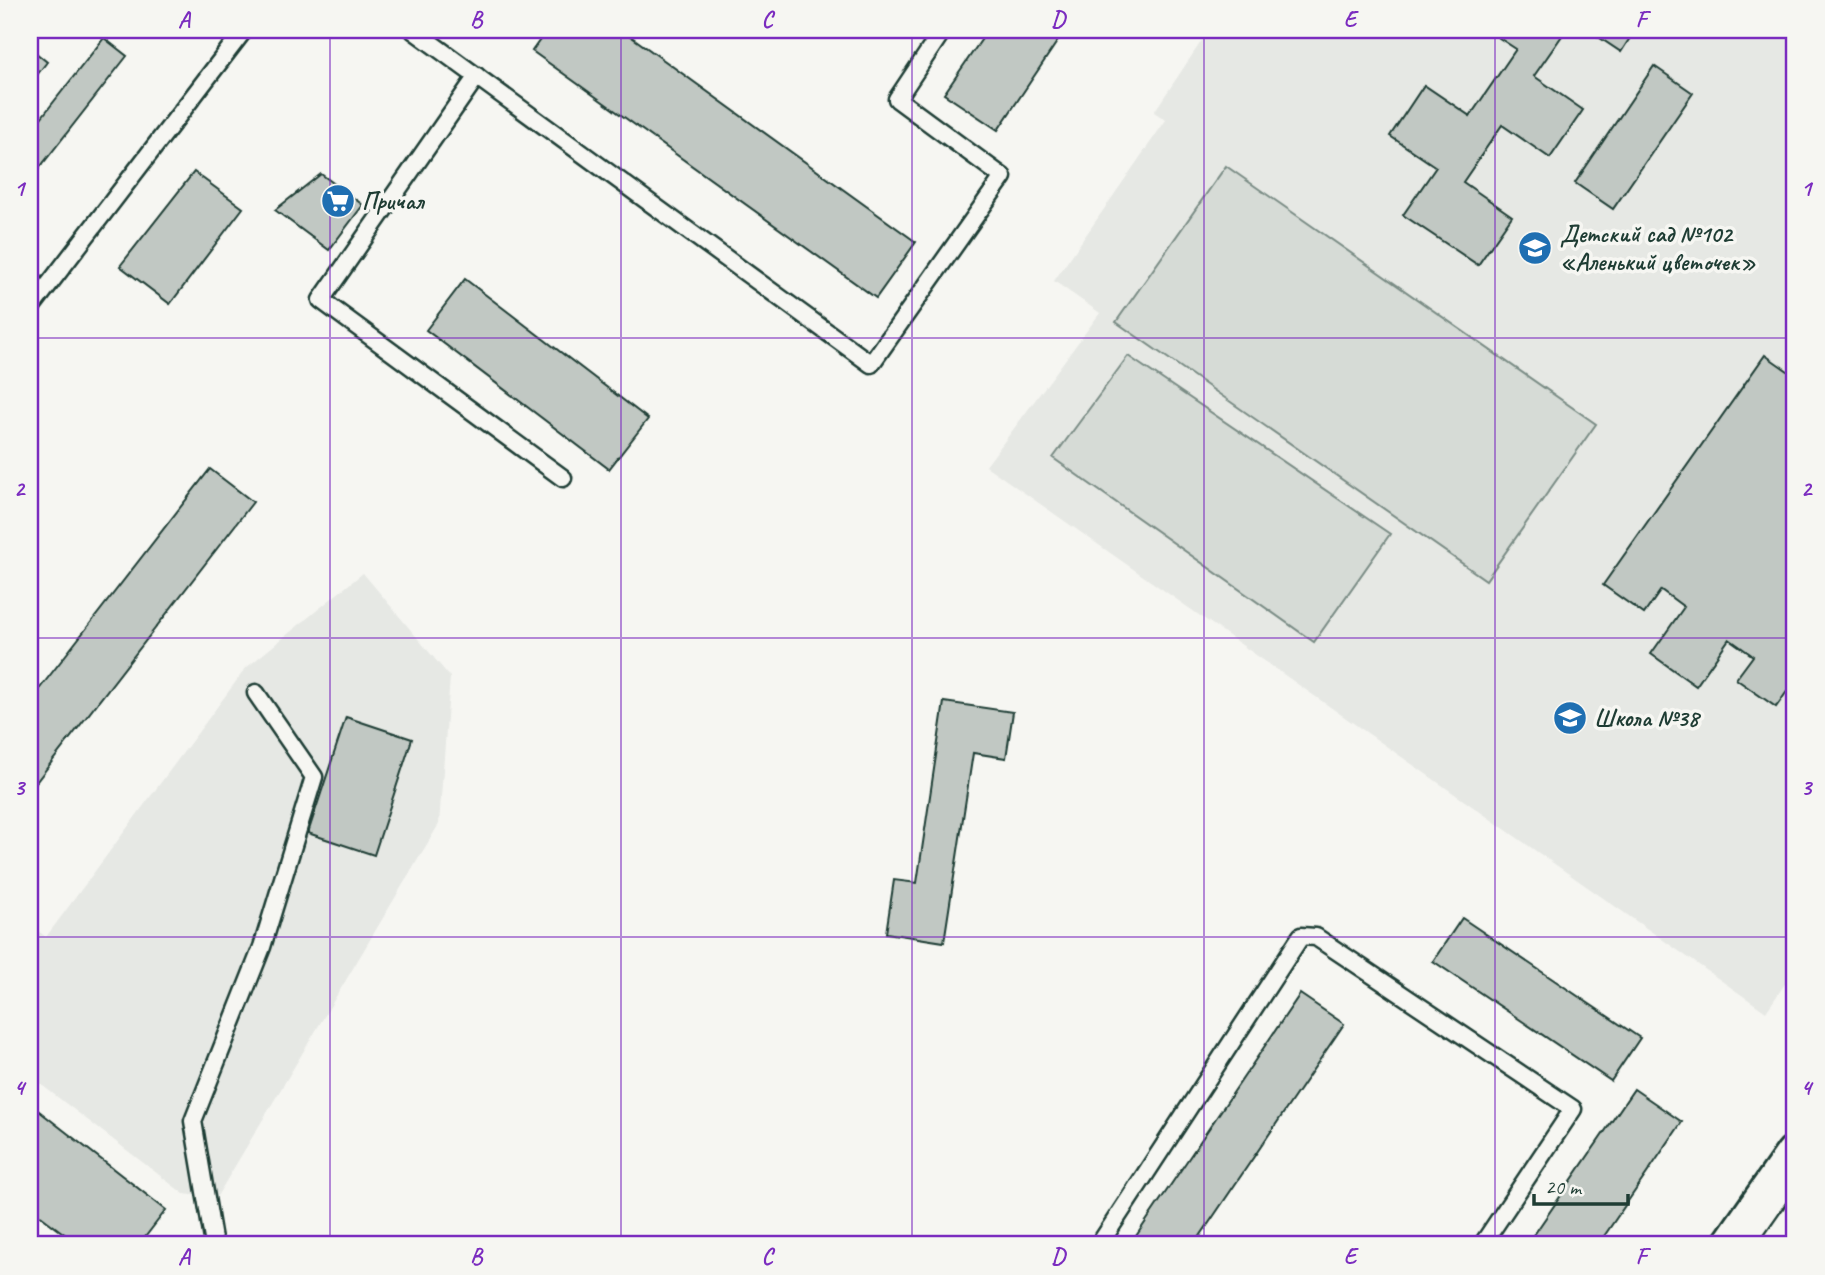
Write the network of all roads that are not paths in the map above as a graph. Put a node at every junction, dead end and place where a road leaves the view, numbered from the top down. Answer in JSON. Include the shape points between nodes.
{"nodes":[{"id":1,"x":244,"y":30,"type":"edge"},
{"id":2,"x":413,"y":30,"type":"edge"},
{"id":3,"x":943,"y":30,"type":"edge"},
{"id":4,"x":477,"y":76,"type":"junction"},
{"id":5,"x":30,"y":309,"type":"edge"},
{"id":6,"x":563,"y":478,"type":"dead end"},
{"id":7,"x":256,"y":693,"type":"dead end"},
{"id":8,"x":1795,"y":1155,"type":"edge"},
{"id":9,"x":215,"y":1245,"type":"edge"},
{"id":10,"x":1099,"y":1245,"type":"edge"},
{"id":11,"x":1482,"y":1245,"type":"edge"},
{"id":12,"x":1732,"y":1245,"type":"edge"}],
"edges":[{"from":1,"to":5,"type":"lane"},
{"from":2,"to":4,"type":"lane"},
{"from":3,"to":4,"type":"lane","via":[[897,99],[1003,177],[871,364]]},
{"from":4,"to":6,"type":"lane","via":[[321,300]]},
{"from":7,"to":9,"type":"lane","via":[[314,777],[262,947],[193,1121]]},
{"from":8,"to":12,"type":"street"},
{"from":10,"to":11,"type":"lane","via":[[1301,936],[1317,937],[1573,1109]]}]}
